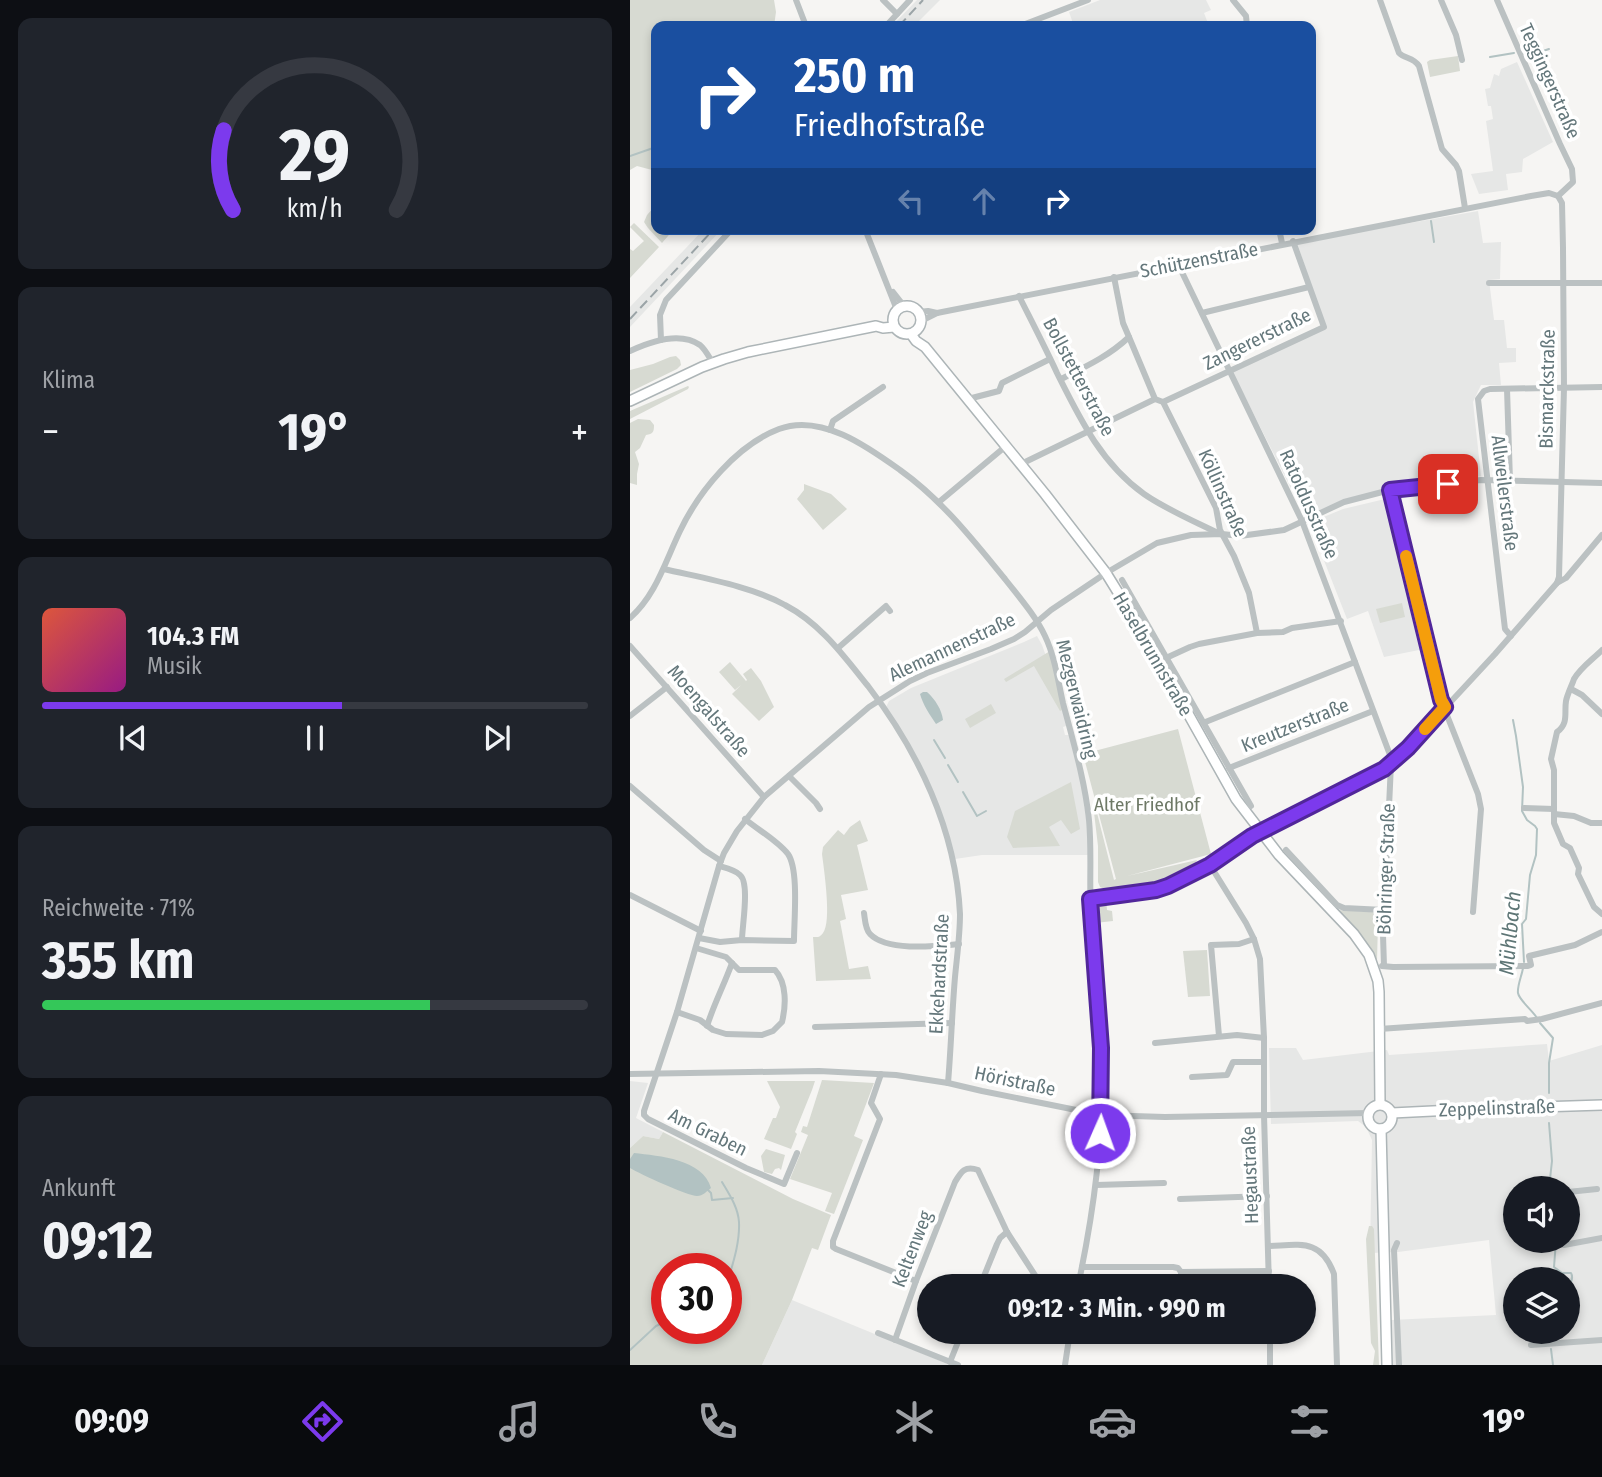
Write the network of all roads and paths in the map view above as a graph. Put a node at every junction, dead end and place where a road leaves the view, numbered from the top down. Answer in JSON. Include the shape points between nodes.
{"nodes":[{"id":1,"x":796,"y":0,"type":"edge"},
{"id":2,"x":883,"y":0,"type":"edge"},
{"id":3,"x":910,"y":0,"type":"edge"},
{"id":4,"x":1088,"y":0,"type":"edge"},
{"id":5,"x":1233,"y":0,"type":"edge"},
{"id":6,"x":1389,"y":0,"type":"edge"},
{"id":7,"x":1441,"y":0,"type":"edge"},
{"id":8,"x":1497,"y":0,"type":"edge"},
{"id":9,"x":1381,"y":2,"type":"edge"},
{"id":10,"x":897,"y":14,"type":"junction"},
{"id":11,"x":804,"y":21,"type":"edge"},
{"id":12,"x":891,"y":21,"type":"edge"},
{"id":13,"x":1033,"y":21,"type":"edge"},
{"id":14,"x":1247,"y":21,"type":"edge"},
{"id":15,"x":1462,"y":60,"type":"dead end"},
{"id":16,"x":1558,"y":196,"type":"junction"},
{"id":17,"x":1465,"y":208,"type":"junction"},
{"id":18,"x":727,"y":235,"type":"edge"},
{"id":19,"x":867,"y":235,"type":"edge"},
{"id":20,"x":1280,"y":235,"type":"edge"},
{"id":21,"x":1293,"y":241,"type":"junction"},
{"id":22,"x":1282,"y":243,"type":"junction"},
{"id":23,"x":1178,"y":264,"type":"junction"},
{"id":24,"x":1114,"y":277,"type":"junction"},
{"id":25,"x":1563,"y":282,"type":"junction"},
{"id":26,"x":1489,"y":283,"type":"dead end"},
{"id":27,"x":1602,"y":283,"type":"edge"},
{"id":28,"x":1309,"y":286,"type":"junction"},
{"id":29,"x":1018,"y":296,"type":"junction"},
{"id":30,"x":1202,"y":313,"type":"junction"},
{"id":31,"x":897,"y":315,"type":"junction"},
{"id":32,"x":917,"y":324,"type":"junction"},
{"id":33,"x":1129,"y":337,"type":"junction"},
{"id":34,"x":661,"y":340,"type":"junction"},
{"id":35,"x":630,"y":351,"type":"edge"},
{"id":36,"x":1051,"y":359,"type":"junction"},
{"id":37,"x":713,"y":363,"type":"junction"},
{"id":38,"x":1230,"y":370,"type":"junction"},
{"id":39,"x":1060,"y":379,"type":"junction"},
{"id":40,"x":883,"y":387,"type":"dead end"},
{"id":41,"x":1602,"y":387,"type":"edge"},
{"id":42,"x":1564,"y":388,"type":"junction"},
{"id":43,"x":1507,"y":389,"type":"junction"},
{"id":44,"x":968,"y":399,"type":"junction"},
{"id":45,"x":1155,"y":399,"type":"junction"},
{"id":46,"x":630,"y":401,"type":"edge"},
{"id":47,"x":1163,"y":402,"type":"junction"},
{"id":48,"x":830,"y":430,"type":"junction"},
{"id":49,"x":1087,"y":432,"type":"junction"},
{"id":50,"x":1006,"y":446,"type":"junction"},
{"id":51,"x":1021,"y":464,"type":"junction"},
{"id":52,"x":1488,"y":480,"type":"junction"},
{"id":53,"x":1510,"y":481,"type":"junction"},
{"id":54,"x":1562,"y":483,"type":"junction"},
{"id":55,"x":1602,"y":483,"type":"edge"},
{"id":56,"x":1390,"y":490,"type":"junction"},
{"id":57,"x":939,"y":502,"type":"junction"},
{"id":58,"x":1303,"y":521,"type":"junction"},
{"id":59,"x":1222,"y":534,"type":"junction"},
{"id":60,"x":1602,"y":535,"type":"edge"},
{"id":61,"x":664,"y":569,"type":"junction"},
{"id":62,"x":1106,"y":573,"type":"junction"},
{"id":63,"x":1122,"y":580,"type":"dead end"},
{"id":64,"x":1557,"y":583,"type":"junction"},
{"id":65,"x":891,"y":611,"type":"dead end"},
{"id":66,"x":630,"y":618,"type":"edge"},
{"id":67,"x":1037,"y":621,"type":"junction"},
{"id":68,"x":1341,"y":621,"type":"junction"},
{"id":69,"x":1257,"y":633,"type":"junction"},
{"id":70,"x":1511,"y":636,"type":"junction"},
{"id":71,"x":630,"y":646,"type":"edge"},
{"id":72,"x":838,"y":648,"type":"junction"},
{"id":73,"x":1602,"y":650,"type":"edge"},
{"id":74,"x":1166,"y":658,"type":"junction"},
{"id":75,"x":1355,"y":662,"type":"junction"},
{"id":76,"x":667,"y":687,"type":"junction"},
{"id":77,"x":1571,"y":689,"type":"junction"},
{"id":78,"x":878,"y":700,"type":"junction"},
{"id":79,"x":1445,"y":707,"type":"junction"},
{"id":80,"x":1373,"y":711,"type":"junction"},
{"id":81,"x":1602,"y":713,"type":"edge"},
{"id":82,"x":630,"y":716,"type":"edge"},
{"id":83,"x":1203,"y":723,"type":"junction"},
{"id":84,"x":1391,"y":764,"type":"junction"},
{"id":85,"x":1229,"y":768,"type":"junction"},
{"id":86,"x":789,"y":776,"type":"junction"},
{"id":87,"x":630,"y":786,"type":"edge"},
{"id":88,"x":764,"y":797,"type":"junction"},
{"id":89,"x":1251,"y":806,"type":"dead end"},
{"id":90,"x":1524,"y":808,"type":"dead end"},
{"id":91,"x":820,"y":809,"type":"dead end"},
{"id":92,"x":1554,"y":812,"type":"junction"},
{"id":93,"x":745,"y":820,"type":"junction"},
{"id":94,"x":1602,"y":824,"type":"edge"},
{"id":95,"x":1261,"y":832,"type":"junction"},
{"id":96,"x":1286,"y":850,"type":"dead end"},
{"id":97,"x":720,"y":863,"type":"junction"},
{"id":98,"x":1210,"y":865,"type":"junction"},
{"id":99,"x":630,"y":895,"type":"edge"},
{"id":100,"x":1090,"y":899,"type":"junction"},
{"id":101,"x":1384,"y":910,"type":"junction"},
{"id":102,"x":1473,"y":912,"type":"dead end"},
{"id":103,"x":864,"y":913,"type":"dead end"},
{"id":104,"x":1602,"y":914,"type":"edge"},
{"id":105,"x":1602,"y":932,"type":"edge"},
{"id":106,"x":700,"y":934,"type":"junction"},
{"id":107,"x":1254,"y":939,"type":"junction"},
{"id":108,"x":742,"y":940,"type":"junction"},
{"id":109,"x":959,"y":944,"type":"junction"},
{"id":110,"x":696,"y":948,"type":"junction"},
{"id":111,"x":732,"y":963,"type":"junction"},
{"id":112,"x":1373,"y":964,"type":"junction"},
{"id":113,"x":1384,"y":966,"type":"junction"},
{"id":114,"x":1602,"y":1003,"type":"edge"},
{"id":115,"x":677,"y":1012,"type":"junction"},
{"id":116,"x":951,"y":1023,"type":"junction"},
{"id":117,"x":706,"y":1026,"type":"junction"},
{"id":118,"x":814,"y":1027,"type":"dead end"},
{"id":119,"x":1379,"y":1029,"type":"junction"},
{"id":120,"x":1219,"y":1036,"type":"junction"},
{"id":121,"x":1264,"y":1038,"type":"junction"},
{"id":122,"x":1155,"y":1044,"type":"dead end"},
{"id":123,"x":1264,"y":1062,"type":"junction"},
{"id":124,"x":630,"y":1074,"type":"edge"},
{"id":125,"x":656,"y":1074,"type":"junction"},
{"id":126,"x":881,"y":1074,"type":"junction"},
{"id":127,"x":1192,"y":1077,"type":"dead end"},
{"id":128,"x":948,"y":1083,"type":"junction"},
{"id":129,"x":1380,"y":1104,"type":"junction"},
{"id":130,"x":1602,"y":1105,"type":"edge"},
{"id":131,"x":1368,"y":1113,"type":"junction"},
{"id":132,"x":1392,"y":1114,"type":"junction"},
{"id":133,"x":1101,"y":1115,"type":"junction"},
{"id":134,"x":1264,"y":1115,"type":"junction"},
{"id":135,"x":1381,"y":1129,"type":"junction"},
{"id":136,"x":797,"y":1153,"type":"dead end"},
{"id":137,"x":1164,"y":1183,"type":"dead end"},
{"id":138,"x":1096,"y":1185,"type":"junction"},
{"id":139,"x":1597,"y":1189,"type":"dead end"},
{"id":140,"x":1580,"y":1191,"type":"edge"},
{"id":141,"x":1267,"y":1196,"type":"junction"},
{"id":142,"x":1180,"y":1199,"type":"dead end"},
{"id":143,"x":1007,"y":1232,"type":"junction"},
{"id":144,"x":1602,"y":1238,"type":"edge"},
{"id":145,"x":1580,"y":1242,"type":"edge"},
{"id":146,"x":1397,"y":1243,"type":"dead end"},
{"id":147,"x":1268,"y":1246,"type":"junction"},
{"id":148,"x":1082,"y":1268,"type":"junction"},
{"id":149,"x":1269,"y":1271,"type":"joint"},
{"id":150,"x":1181,"y":1272,"type":"joint"},
{"id":151,"x":985,"y":1274,"type":"edge"},
{"id":152,"x":1034,"y":1274,"type":"edge"},
{"id":153,"x":1081,"y":1274,"type":"edge"},
{"id":154,"x":916,"y":1281,"type":"junction"},
{"id":155,"x":877,"y":1333,"type":"dead end"},
{"id":156,"x":895,"y":1340,"type":"junction"},
{"id":157,"x":1602,"y":1340,"type":"edge"},
{"id":158,"x":957,"y":1344,"type":"edge"},
{"id":159,"x":1068,"y":1344,"type":"edge"},
{"id":160,"x":1270,"y":1344,"type":"edge"},
{"id":161,"x":1531,"y":1345,"type":"dead end"},
{"id":162,"x":950,"y":1362,"type":"junction"},
{"id":163,"x":958,"y":1365,"type":"edge"},
{"id":164,"x":1065,"y":1365,"type":"edge"},
{"id":165,"x":1270,"y":1365,"type":"edge"},
{"id":166,"x":1337,"y":1365,"type":"edge"},
{"id":167,"x":1387,"y":1365,"type":"edge"},
{"id":168,"x":1399,"y":1365,"type":"edge"}],
"edges":[{"from":1,"to":11,"type":"street"},
{"from":2,"to":10,"type":"street"},
{"from":3,"to":10,"type":"street"},
{"from":4,"to":13,"type":"street"},
{"from":5,"to":14,"type":"street"},
{"from":6,"to":9,"type":"street"},
{"from":7,"to":15,"type":"street"},
{"from":8,"to":16,"type":"street","name":"Teggingerstraße","via":[[1570,164],[1573,182]]},
{"from":9,"to":17,"type":"street","via":[[1399,53],[1419,66],[1442,149],[1459,171]]},
{"from":10,"to":12,"type":"street"},
{"from":16,"to":17,"type":"street","name":"Schützenstraße","via":[[1549,193]]},
{"from":16,"to":25,"type":"street","name":"Bismarckstraße","via":[[1562,203]]},
{"from":17,"to":21,"type":"street","name":"Schützenstraße"},
{"from":18,"to":34,"type":"street","via":[[666,300],[660,315]]},
{"from":19,"to":31,"type":"street"},
{"from":20,"to":22,"type":"street"},
{"from":21,"to":22,"type":"street","name":"Schützenstraße"},
{"from":21,"to":28,"type":"street","name":"Zangererstraße"},
{"from":22,"to":23,"type":"street","name":"Schützenstraße"},
{"from":23,"to":24,"type":"street","name":"Schützenstraße"},
{"from":23,"to":30,"type":"street","name":"Ratoldusstraße"},
{"from":24,"to":29,"type":"street","name":"Schützenstraße"},
{"from":24,"to":33,"type":"street"},
{"from":25,"to":26,"type":"street"},
{"from":25,"to":27,"type":"street"},
{"from":25,"to":42,"type":"street","name":"Bismarckstraße"},
{"from":28,"to":30,"type":"street"},
{"from":28,"to":38,"type":"street","name":"Zangererstraße","via":[[1324,327]]},
{"from":29,"to":32,"type":"street","name":"Schützenstraße","via":[[937,313]]},
{"from":29,"to":36,"type":"street","name":"Bollstetterstraße"},
{"from":30,"to":38,"type":"street","name":"Ratoldusstraße"},
{"from":31,"to":32,"type":"main road","via":[[911,306]]},
{"from":31,"to":32,"type":"main road","via":[[899,333]]},
{"from":31,"to":37,"type":"main road","via":[[876,326]]},
{"from":32,"to":44,"type":"main road","name":"Haselbrunnstraße","via":[[925,347]]},
{"from":33,"to":39,"type":"street","via":[[1105,356]]},
{"from":33,"to":45,"type":"street"},
{"from":34,"to":35,"type":"street"},
{"from":34,"to":37,"type":"street","via":[[696,343]]},
{"from":36,"to":39,"type":"street","name":"Bollstetterstraße"},
{"from":36,"to":44,"type":"street","via":[[1004,382],[999,391]]},
{"from":37,"to":46,"type":"main road"},
{"from":38,"to":47,"type":"street","name":"Zangererstraße"},
{"from":38,"to":58,"type":"street","name":"Ratoldusstraße"},
{"from":39,"to":49,"type":"street","name":"Bollstetterstraße"},
{"from":40,"to":48,"type":"street","via":[[833,421]]},
{"from":41,"to":42,"type":"street"},
{"from":42,"to":43,"type":"street"},
{"from":42,"to":54,"type":"street","name":"Bismarckstraße"},
{"from":43,"to":52,"type":"street","name":"Allweilerstraße","via":[[1490,389],[1478,398]]},
{"from":43,"to":53,"type":"street"},
{"from":44,"to":50,"type":"main road","name":"Haselbrunnstraße"},
{"from":45,"to":47,"type":"street"},
{"from":45,"to":49,"type":"street"},
{"from":47,"to":59,"type":"street","name":"Köllinstraße","via":[[1216,508]]},
{"from":48,"to":57,"type":"street","name":"Mezgerwaidring","via":[[879,456]]},
{"from":48,"to":61,"type":"street","name":"Mezgerwaidring","via":[[793,425],[746,448],[694,506]]},
{"from":49,"to":51,"type":"street"},
{"from":49,"to":59,"type":"street","name":"Bollstetterstraße","via":[[1112,466],[1143,493]]},
{"from":50,"to":51,"type":"main road","name":"Haselbrunnstraße"},
{"from":50,"to":57,"type":"street"},
{"from":51,"to":62,"type":"main road","name":"Haselbrunnstraße"},
{"from":52,"to":53,"type":"street","name":"Alemannenstraße"},
{"from":52,"to":56,"type":"street","name":"Alemannenstraße"},
{"from":52,"to":70,"type":"street","name":"Allweilerstraße","via":[[1505,629]]},
{"from":53,"to":54,"type":"street","name":"Alemannenstraße"},
{"from":54,"to":55,"type":"street","name":"Alemannenstraße"},
{"from":54,"to":64,"type":"street","name":"Bismarckstraße"},
{"from":56,"to":58,"type":"street","name":"Alemannenstraße","via":[[1344,502]]},
{"from":56,"to":79,"type":"street"},
{"from":57,"to":67,"type":"street","name":"Mezgerwaidring"},
{"from":58,"to":59,"type":"street","name":"Alemannenstraße","via":[[1265,534]]},
{"from":58,"to":68,"type":"street","name":"Ratoldusstraße"},
{"from":59,"to":62,"type":"street","name":"Alemannenstraße","via":[[1165,540]]},
{"from":59,"to":69,"type":"street","name":"Köllinstraße","via":[[1250,593]]},
{"from":60,"to":64,"type":"street"},
{"from":61,"to":66,"type":"street","name":"Mezgerwaidring"},
{"from":61,"to":72,"type":"street","name":"Ekkehardstraße","via":[[774,599],[812,623]]},
{"from":62,"to":67,"type":"street","name":"Alemannenstraße"},
{"from":62,"to":95,"type":"main road","name":"Haselbrunnstraße","via":[[1236,799]]},
{"from":63,"to":74,"type":"street","name":"Haselbrunnstraße"},
{"from":64,"to":70,"type":"street"},
{"from":65,"to":72,"type":"street","via":[[886,606]]},
{"from":67,"to":78,"type":"street","name":"Alemannenstraße","via":[[1020,636],[924,674]]},
{"from":67,"to":100,"type":"street","name":"Mezgerwaidring","via":[[1050,647],[1086,802]]},
{"from":68,"to":69,"type":"street"},
{"from":68,"to":75,"type":"street","name":"Ratoldusstraße"},
{"from":69,"to":74,"type":"street","via":[[1199,644]]},
{"from":70,"to":79,"type":"street"},
{"from":71,"to":76,"type":"street","name":"Moengalstraße"},
{"from":72,"to":78,"type":"street","name":"Ekkehardstraße"},
{"from":73,"to":77,"type":"street","via":[[1577,675]]},
{"from":74,"to":83,"type":"street","name":"Haselbrunnstraße"},
{"from":75,"to":80,"type":"street","name":"Ratoldusstraße"},
{"from":75,"to":83,"type":"street"},
{"from":76,"to":82,"type":"street"},
{"from":76,"to":88,"type":"street","name":"Moengalstraße"},
{"from":77,"to":81,"type":"street"},
{"from":77,"to":92,"type":"street","via":[[1551,759]]},
{"from":78,"to":86,"type":"street","name":"Am Graben"},
{"from":78,"to":109,"type":"street","name":"Ekkehardstraße","via":[[925,776],[941,818],[957,892]]},
{"from":79,"to":84,"type":"street"},
{"from":79,"to":102,"type":"street","via":[[1481,809]]},
{"from":80,"to":84,"type":"street","name":"Ratoldusstraße"},
{"from":80,"to":85,"type":"street","name":"Kreutzerstraße"},
{"from":83,"to":85,"type":"street","name":"Haselbrunnstraße"},
{"from":84,"to":95,"type":"street"},
{"from":84,"to":101,"type":"street","name":"Böhringer Straße"},
{"from":85,"to":89,"type":"street","name":"Haselbrunnstraße"},
{"from":86,"to":88,"type":"street","name":"Am Graben"},
{"from":86,"to":91,"type":"street"},
{"from":87,"to":97,"type":"street"},
{"from":88,"to":93,"type":"street","name":"Am Graben"},
{"from":90,"to":92,"type":"street"},
{"from":92,"to":94,"type":"street"},
{"from":92,"to":104,"type":"street","via":[[1563,844],[1570,848],[1594,907]]},
{"from":93,"to":97,"type":"street","name":"Am Graben"},
{"from":93,"to":108,"type":"street","via":[[791,860],[793,941]]},
{"from":95,"to":98,"type":"street"},
{"from":95,"to":112,"type":"main road","name":"Haselbrunnstraße","via":[[1354,934]]},
{"from":96,"to":101,"type":"street","via":[[1337,905]]},
{"from":97,"to":106,"type":"street","name":"Am Graben"},
{"from":97,"to":108,"type":"street","via":[[744,881]]},
{"from":98,"to":100,"type":"street","via":[[1156,890]]},
{"from":98,"to":107,"type":"street","name":"Hegaustraße"},
{"from":99,"to":106,"type":"street"},
{"from":100,"to":133,"type":"street","name":"Mezgerwaidring"},
{"from":101,"to":113,"type":"street","name":"Böhringer Straße"},
{"from":103,"to":109,"type":"street","via":[[871,936],[888,943],[916,948]]},
{"from":105,"to":113,"type":"street","via":[[1575,946],[1529,956],[1531,965]]},
{"from":106,"to":108,"type":"street","via":[[720,942]]},
{"from":106,"to":110,"type":"street","name":"Am Graben"},
{"from":107,"to":120,"type":"street","via":[[1211,945]]},
{"from":107,"to":121,"type":"street","name":"Hegaustraße","via":[[1260,959]]},
{"from":109,"to":116,"type":"street","name":"Ekkehardstraße"},
{"from":110,"to":111,"type":"street"},
{"from":110,"to":115,"type":"street","name":"Am Graben"},
{"from":111,"to":117,"type":"street"},
{"from":111,"to":117,"type":"street","via":[[739,971],[778,972],[784,990],[782,1022],[762,1035],[726,1034]]},
{"from":112,"to":113,"type":"street"},
{"from":112,"to":119,"type":"main road"},
{"from":114,"to":119,"type":"street","via":[[1542,1019]]},
{"from":115,"to":117,"type":"street"},
{"from":115,"to":125,"type":"street","name":"Am Graben"},
{"from":116,"to":118,"type":"street"},
{"from":116,"to":128,"type":"street","name":"Ekkehardstraße"},
{"from":119,"to":129,"type":"main road"},
{"from":120,"to":121,"type":"street"},
{"from":120,"to":122,"type":"street"},
{"from":121,"to":123,"type":"street","name":"Hegaustraße"},
{"from":123,"to":127,"type":"street","via":[[1233,1062],[1227,1075]]},
{"from":123,"to":134,"type":"street","name":"Hegaustraße"},
{"from":124,"to":125,"type":"street","name":"Höristraße"},
{"from":125,"to":126,"type":"street","name":"Höristraße"},
{"from":125,"to":136,"type":"street","name":"Am Graben","via":[[644,1111],[648,1119],[784,1184]]},
{"from":126,"to":128,"type":"street","name":"Höristraße"},
{"from":126,"to":154,"type":"street","via":[[871,1103],[880,1119],[833,1244]]},
{"from":128,"to":133,"type":"street","name":"Höristraße"},
{"from":129,"to":131,"type":"main road"},
{"from":129,"to":132,"type":"main road"},
{"from":130,"to":132,"type":"main road","name":"Zeppelinstraße"},
{"from":131,"to":134,"type":"street","name":"Höristraße"},
{"from":131,"to":135,"type":"main road","via":[[1371,1124]]},
{"from":132,"to":135,"type":"main road","via":[[1390,1124]]},
{"from":133,"to":134,"type":"street","name":"Höristraße"},
{"from":133,"to":138,"type":"street","name":"Mezgerwaidring"},
{"from":134,"to":141,"type":"street","name":"Hegaustraße"},
{"from":135,"to":167,"type":"main road"},
{"from":137,"to":138,"type":"street"},
{"from":138,"to":148,"type":"street","name":"Mezgerwaidring"},
{"from":139,"to":140,"type":"street"},
{"from":141,"to":142,"type":"street"},
{"from":141,"to":147,"type":"street","name":"Hegaustraße"},
{"from":143,"to":151,"type":"street"},
{"from":143,"to":152,"type":"street"},
{"from":143,"to":154,"type":"street","name":"Keltenweg","via":[[978,1170],[962,1171]]},
{"from":144,"to":145,"type":"street"},
{"from":146,"to":168,"type":"street"},
{"from":147,"to":149,"type":"street","name":"Hegaustraße"},
{"from":147,"to":166,"type":"street","via":[[1313,1247],[1331,1265]]},
{"from":148,"to":150,"type":"street","via":[[1173,1267]]},
{"from":148,"to":153,"type":"street","name":"Mezgerwaidring"},
{"from":149,"to":150,"type":"street"},
{"from":154,"to":156,"type":"street","name":"Keltenweg"},
{"from":155,"to":156,"type":"street"},
{"from":156,"to":162,"type":"street"},
{"from":157,"to":161,"type":"street"},
{"from":158,"to":162,"type":"street"},
{"from":159,"to":164,"type":"street"},
{"from":160,"to":165,"type":"street"},
{"from":162,"to":163,"type":"street"}]}
